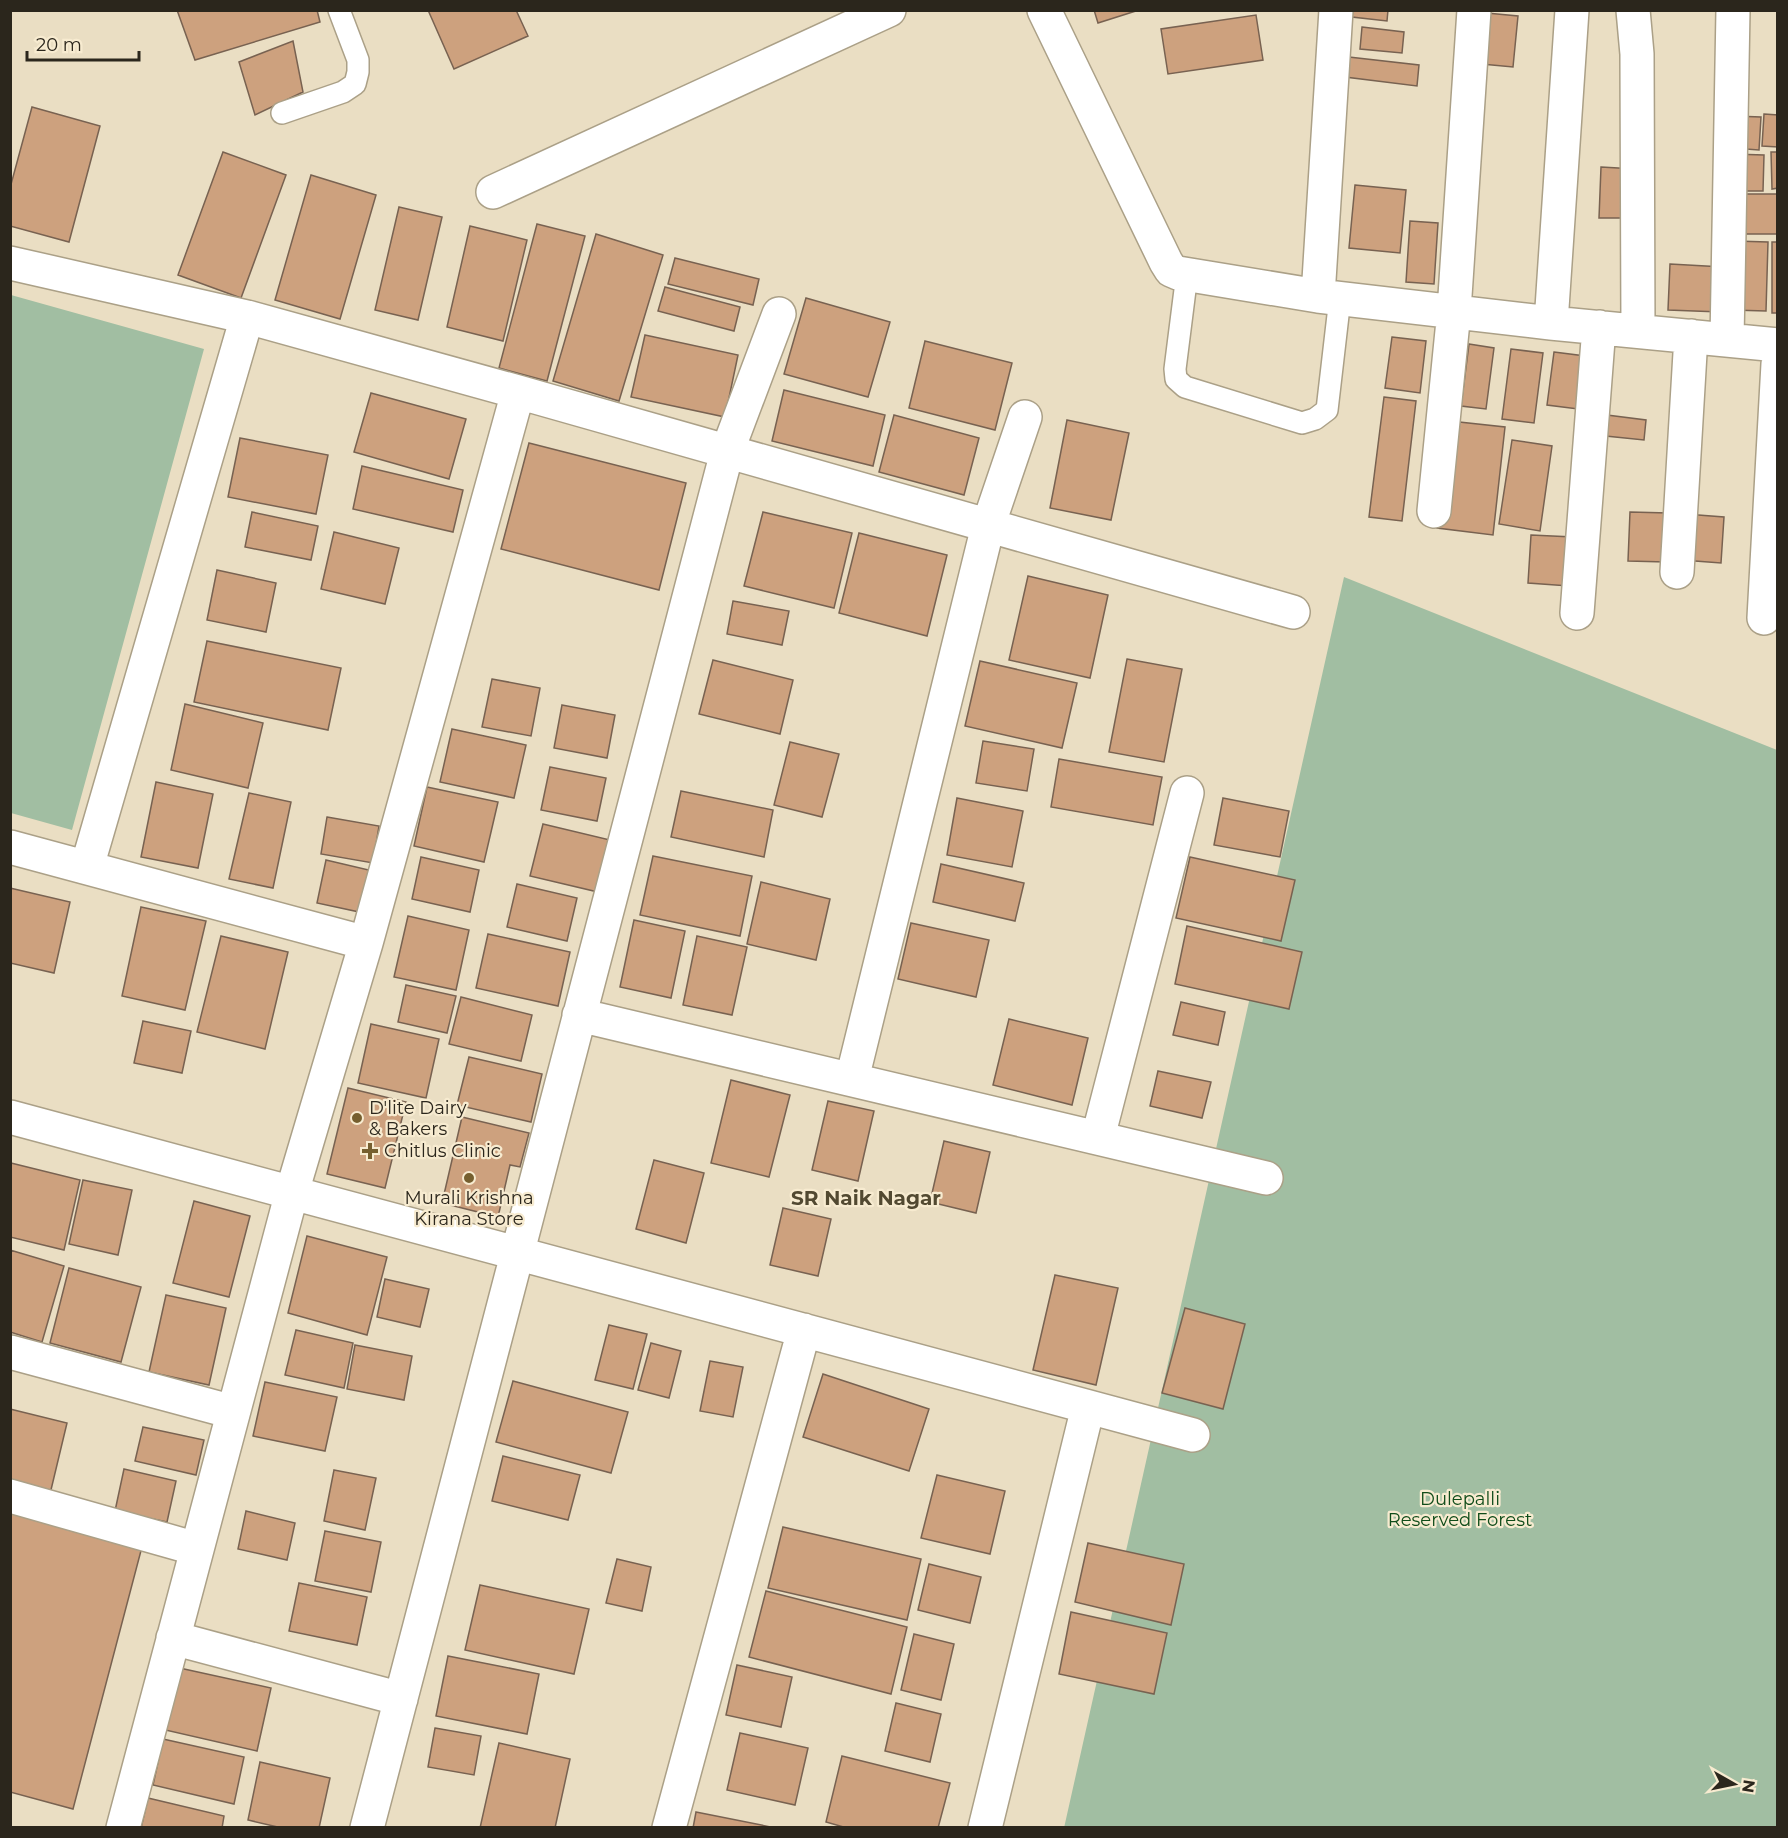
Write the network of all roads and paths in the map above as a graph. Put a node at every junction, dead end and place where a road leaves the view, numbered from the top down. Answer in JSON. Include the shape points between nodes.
{"nodes":[{"id":1,"x":339,"y":10,"type":"edge"},
{"id":2,"x":889,"y":10,"type":"edge"},
{"id":3,"x":1044,"y":10,"type":"edge"},
{"id":4,"x":1336,"y":10,"type":"edge"},
{"id":5,"x":1474,"y":10,"type":"edge"},
{"id":6,"x":1572,"y":10,"type":"edge"},
{"id":7,"x":1634,"y":10,"type":"edge"},
{"id":8,"x":1732,"y":10,"type":"edge"},
{"id":9,"x":282,"y":113,"type":"dead end"},
{"id":10,"x":493,"y":192,"type":"dead end"},
{"id":11,"x":10,"y":263,"type":"edge"},
{"id":12,"x":1187,"y":274,"type":"junction"},
{"id":13,"x":1329,"y":297,"type":"junction"},
{"id":14,"x":1454,"y":311,"type":"junction"},
{"id":15,"x":779,"y":314,"type":"dead end"},
{"id":16,"x":247,"y":317,"type":"junction"},
{"id":17,"x":1551,"y":322,"type":"junction"},
{"id":18,"x":1599,"y":327,"type":"junction"},
{"id":19,"x":1638,"y":331,"type":"junction"},
{"id":20,"x":1691,"y":336,"type":"junction"},
{"id":21,"x":1727,"y":340,"type":"junction"},
{"id":22,"x":1778,"y":345,"type":"edge"},
{"id":23,"x":1778,"y":364,"type":"edge"},
{"id":24,"x":518,"y":392,"type":"junction"},
{"id":25,"x":1025,"y":417,"type":"dead end"},
{"id":26,"x":727,"y":452,"type":"junction"},
{"id":27,"x":1434,"y":512,"type":"dead end"},
{"id":28,"x":988,"y":526,"type":"junction"},
{"id":29,"x":1677,"y":572,"type":"dead end"},
{"id":30,"x":1293,"y":612,"type":"dead end"},
{"id":31,"x":1577,"y":614,"type":"dead end"},
{"id":32,"x":1764,"y":618,"type":"dead end"},
{"id":33,"x":1187,"y":793,"type":"dead end"},
{"id":34,"x":10,"y":846,"type":"edge"},
{"id":35,"x":87,"y":867,"type":"junction"},
{"id":36,"x":366,"y":943,"type":"junction"},
{"id":37,"x":579,"y":1015,"type":"junction"},
{"id":38,"x":852,"y":1079,"type":"junction"},
{"id":39,"x":10,"y":1117,"type":"edge"},
{"id":40,"x":1098,"y":1137,"type":"junction"},
{"id":41,"x":1266,"y":1178,"type":"dead end"},
{"id":42,"x":292,"y":1192,"type":"junction"},
{"id":43,"x":517,"y":1253,"type":"junction"},
{"id":44,"x":804,"y":1330,"type":"junction"},
{"id":45,"x":10,"y":1352,"type":"edge"},
{"id":46,"x":1088,"y":1407,"type":"junction"},
{"id":47,"x":233,"y":1412,"type":"junction"},
{"id":48,"x":1193,"y":1435,"type":"dead end"},
{"id":49,"x":10,"y":1496,"type":"edge"},
{"id":50,"x":197,"y":1549,"type":"junction"},
{"id":51,"x":174,"y":1638,"type":"junction"},
{"id":52,"x":401,"y":1699,"type":"junction"},
{"id":53,"x":123,"y":1827,"type":"edge"},
{"id":54,"x":368,"y":1827,"type":"edge"},
{"id":55,"x":669,"y":1827,"type":"edge"},
{"id":56,"x":985,"y":1827,"type":"edge"}],
"edges":[{"from":1,"to":9,"type":"lane","via":[[358,60],[355,84],[343,92]]},
{"from":2,"to":10,"type":"street"},
{"from":3,"to":12,"type":"street","via":[[1166,262],[1171,270]]},
{"from":4,"to":13,"type":"street"},
{"from":5,"to":14,"type":"street"},
{"from":6,"to":17,"type":"street"},
{"from":7,"to":19,"type":"street"},
{"from":8,"to":21,"type":"street"},
{"from":11,"to":16,"type":"street"},
{"from":12,"to":13,"type":"street"},
{"from":12,"to":13,"type":"lane","via":[[1176,379],[1185,387],[1302,423],[1327,410]]},
{"from":13,"to":14,"type":"street"},
{"from":14,"to":17,"type":"street"},
{"from":14,"to":27,"type":"street"},
{"from":15,"to":26,"type":"street"},
{"from":16,"to":24,"type":"street"},
{"from":16,"to":35,"type":"street"},
{"from":17,"to":18,"type":"street"},
{"from":18,"to":19,"type":"street"},
{"from":18,"to":31,"type":"street"},
{"from":19,"to":20,"type":"street"},
{"from":20,"to":21,"type":"street"},
{"from":20,"to":29,"type":"street"},
{"from":21,"to":22,"type":"street"},
{"from":23,"to":32,"type":"street"},
{"from":24,"to":26,"type":"street"},
{"from":24,"to":36,"type":"street"},
{"from":25,"to":28,"type":"street"},
{"from":26,"to":28,"type":"street"},
{"from":26,"to":37,"type":"street"},
{"from":28,"to":30,"type":"street"},
{"from":28,"to":38,"type":"street"},
{"from":33,"to":40,"type":"street"},
{"from":34,"to":35,"type":"street"},
{"from":35,"to":36,"type":"street"},
{"from":36,"to":42,"type":"street"},
{"from":37,"to":38,"type":"street"},
{"from":37,"to":43,"type":"street"},
{"from":38,"to":40,"type":"street"},
{"from":39,"to":42,"type":"street"},
{"from":40,"to":41,"type":"street"},
{"from":42,"to":43,"type":"street"},
{"from":42,"to":47,"type":"street"},
{"from":43,"to":44,"type":"street"},
{"from":43,"to":52,"type":"street"},
{"from":44,"to":46,"type":"street"},
{"from":44,"to":55,"type":"street"},
{"from":45,"to":47,"type":"street"},
{"from":46,"to":48,"type":"street"},
{"from":46,"to":56,"type":"street"},
{"from":47,"to":50,"type":"street"},
{"from":49,"to":50,"type":"street"},
{"from":50,"to":51,"type":"street"},
{"from":51,"to":52,"type":"street"},
{"from":51,"to":53,"type":"street"},
{"from":52,"to":54,"type":"street"}]}
